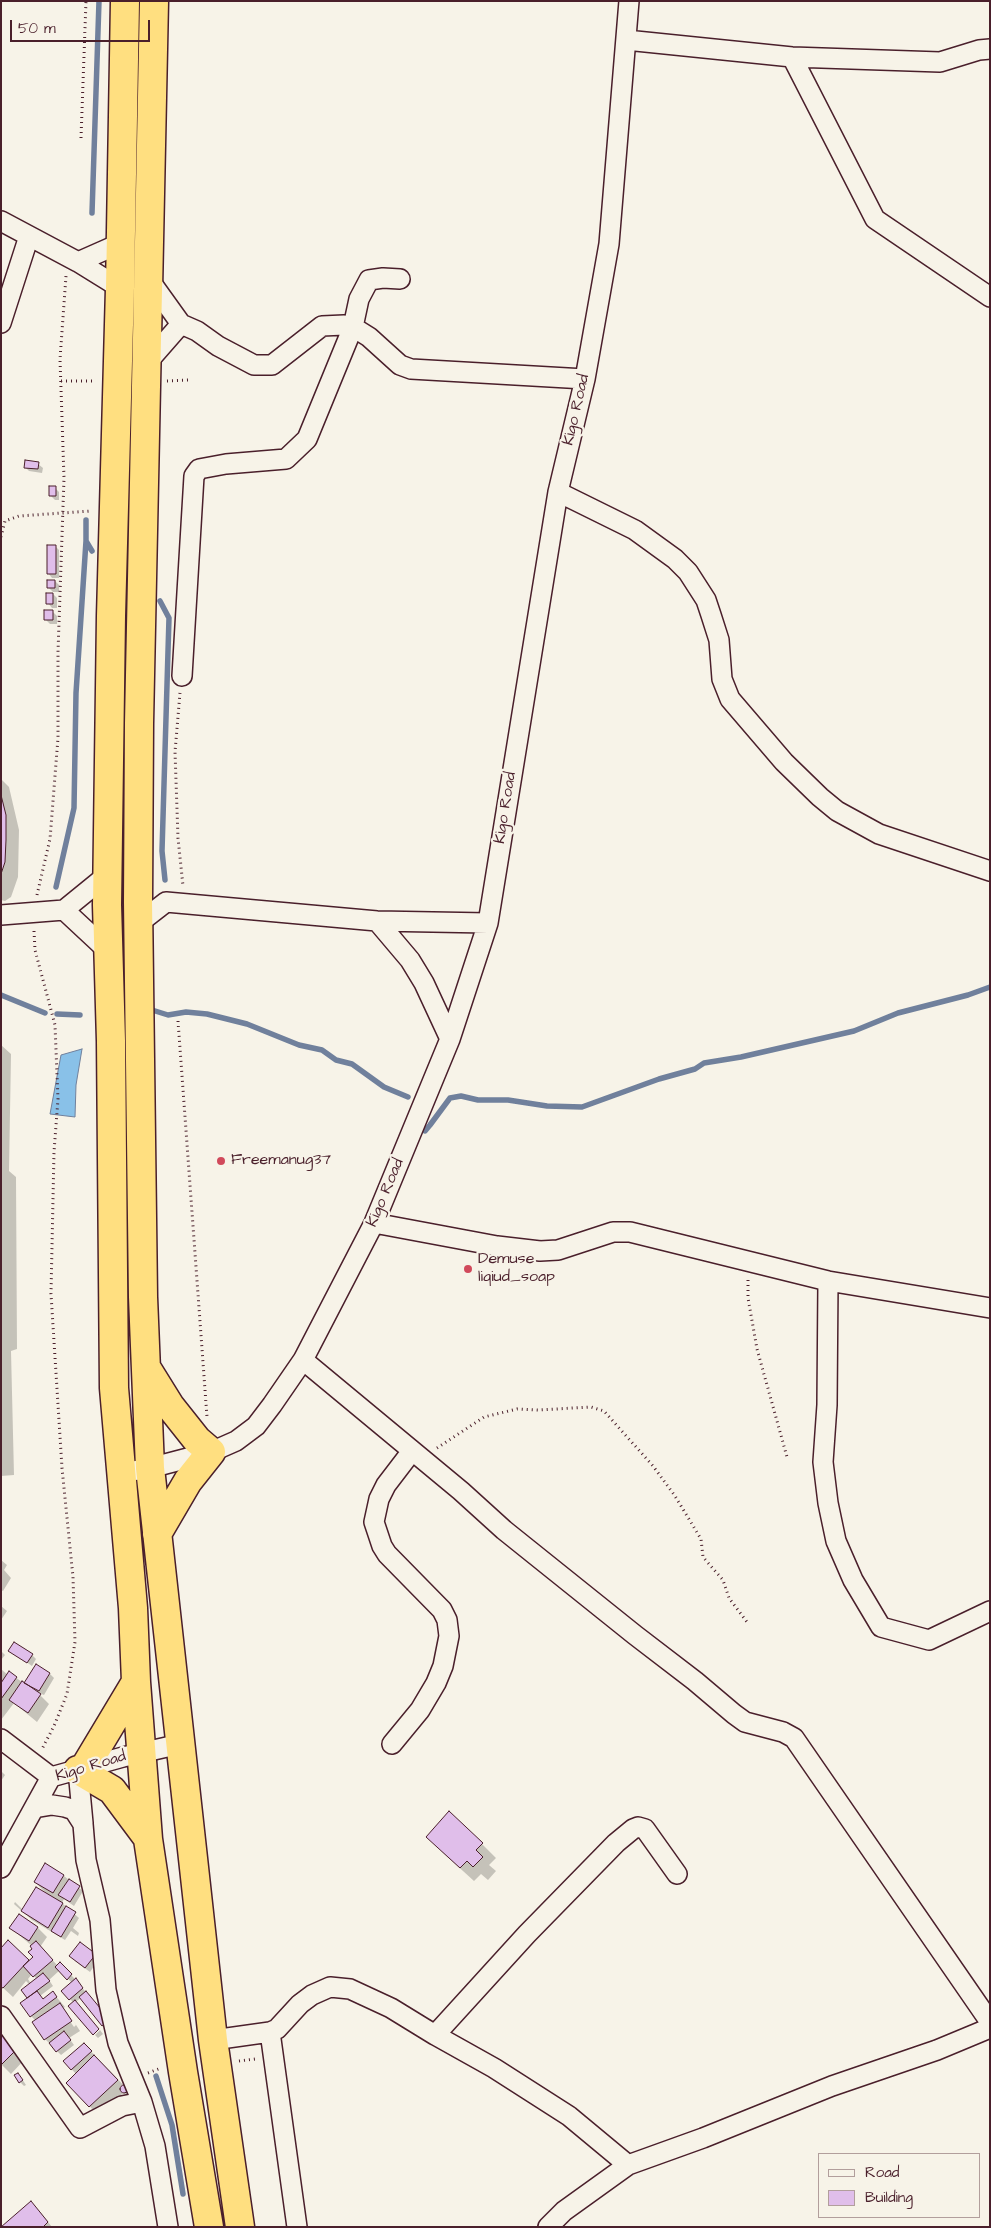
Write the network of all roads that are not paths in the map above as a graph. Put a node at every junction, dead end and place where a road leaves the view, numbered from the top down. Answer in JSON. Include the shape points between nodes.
{"nodes":[{"id":1,"x":125,"y":1,"type":"edge"},
{"id":2,"x":154,"y":1,"type":"edge"},
{"id":3,"x":629,"y":1,"type":"edge"},
{"id":4,"x":626,"y":40,"type":"junction"},
{"id":5,"x":990,"y":49,"type":"edge"},
{"id":6,"x":792,"y":57,"type":"junction"},
{"id":7,"x":1,"y":221,"type":"edge"},
{"id":8,"x":29,"y":236,"type":"junction"},
{"id":9,"x":121,"y":243,"type":"junction"},
{"id":10,"x":72,"y":259,"type":"junction"},
{"id":11,"x":148,"y":278,"type":"junction"},
{"id":12,"x":400,"y":279,"type":"dead end"},
{"id":13,"x":120,"y":288,"type":"junction"},
{"id":14,"x":990,"y":297,"type":"edge"},
{"id":15,"x":1,"y":323,"type":"edge"},
{"id":16,"x":181,"y":324,"type":"junction"},
{"id":17,"x":353,"y":327,"type":"junction"},
{"id":18,"x":156,"y":372,"type":"junction"},
{"id":19,"x":585,"y":379,"type":"junction"},
{"id":20,"x":558,"y":492,"type":"junction"},
{"id":21,"x":182,"y":676,"type":"road end"},
{"id":22,"x":990,"y":871,"type":"edge"},
{"id":23,"x":107,"y":875,"type":"junction"},
{"id":24,"x":138,"y":879,"type":"junction"},
{"id":25,"x":175,"y":903,"type":"junction"},
{"id":26,"x":64,"y":910,"type":"junction"},
{"id":27,"x":1,"y":915,"type":"edge"},
{"id":28,"x":377,"y":921,"type":"junction"},
{"id":29,"x":139,"y":923,"type":"junction"},
{"id":30,"x":488,"y":923,"type":"junction"},
{"id":31,"x":108,"y":951,"type":"junction"},
{"id":32,"x":450,"y":1039,"type":"junction"},
{"id":33,"x":374,"y":1224,"type":"junction"},
{"id":34,"x":828,"y":1281,"type":"junction"},
{"id":35,"x":990,"y":1308,"type":"edge"},
{"id":36,"x":303,"y":1360,"type":"junction"},
{"id":37,"x":146,"y":1367,"type":"junction"},
{"id":38,"x":211,"y":1452,"type":"junction"},
{"id":39,"x":417,"y":1456,"type":"junction"},
{"id":40,"x":150,"y":1468,"type":"junction"},
{"id":41,"x":121,"y":1473,"type":"junction"},
{"id":42,"x":157,"y":1534,"type":"junction"},
{"id":43,"x":990,"y":1611,"type":"edge"},
{"id":44,"x":136,"y":1682,"type":"junction"},
{"id":45,"x":1,"y":1739,"type":"edge"},
{"id":46,"x":180,"y":1744,"type":"junction"},
{"id":47,"x":392,"y":1744,"type":"dead end"},
{"id":48,"x":142,"y":1753,"type":"junction"},
{"id":49,"x":81,"y":1768,"type":"junction"},
{"id":50,"x":51,"y":1777,"type":"junction"},
{"id":51,"x":34,"y":1808,"type":"junction"},
{"id":52,"x":83,"y":1824,"type":"junction"},
{"id":53,"x":148,"y":1839,"type":"junction"},
{"id":54,"x":1,"y":1868,"type":"edge"},
{"id":55,"x":677,"y":1874,"type":"dead end"},
{"id":56,"x":1,"y":2016,"type":"edge"},
{"id":57,"x":990,"y":2022,"type":"edge"},
{"id":58,"x":990,"y":2028,"type":"edge"},
{"id":59,"x":270,"y":2032,"type":"junction"},
{"id":60,"x":435,"y":2036,"type":"junction"},
{"id":61,"x":213,"y":2040,"type":"junction"},
{"id":62,"x":142,"y":2102,"type":"junction"},
{"id":63,"x":628,"y":2165,"type":"junction"},
{"id":64,"x":168,"y":2227,"type":"edge"},
{"id":65,"x":210,"y":2227,"type":"edge"},
{"id":66,"x":240,"y":2227,"type":"edge"},
{"id":67,"x":297,"y":2227,"type":"edge"},
{"id":68,"x":548,"y":2227,"type":"edge"}],
"edges":[{"from":1,"to":9,"type":"highway"},
{"from":2,"to":11,"type":"highway"},
{"from":3,"to":4,"type":"street","name":"Kigo Road"},
{"from":4,"to":6,"type":"street"},
{"from":4,"to":19,"type":"street","name":"Kigo Road","via":[[609,244]]},
{"from":5,"to":6,"type":"street","via":[[940,62]]},
{"from":6,"to":14,"type":"street","via":[[875,219]]},
{"from":7,"to":8,"type":"street"},
{"from":8,"to":10,"type":"street"},
{"from":8,"to":15,"type":"street"},
{"from":9,"to":10,"type":"street"},
{"from":9,"to":13,"type":"highway"},
{"from":10,"to":13,"type":"street"},
{"from":11,"to":16,"type":"street"},
{"from":11,"to":18,"type":"highway"},
{"from":12,"to":17,"type":"street","via":[[369,280],[359,299]]},
{"from":13,"to":23,"type":"highway"},
{"from":16,"to":17,"type":"street","via":[[246,362],[263,366],[282,359],[322,326]]},
{"from":16,"to":18,"type":"street"},
{"from":17,"to":19,"type":"street","via":[[369,337],[400,366],[411,369]]},
{"from":17,"to":21,"type":"street","via":[[307,439],[286,459],[226,464],[199,470],[194,476]]},
{"from":18,"to":24,"type":"highway","via":[[139,723]]},
{"from":19,"to":20,"type":"street","name":"Kigo Road"},
{"from":20,"to":22,"type":"street","via":[[634,530],[675,558],[688,572],[712,615],[719,640],[722,679],[730,699],[784,762],[820,797],[879,834]]},
{"from":20,"to":30,"type":"street","name":"Kigo Road"},
{"from":23,"to":26,"type":"street"},
{"from":23,"to":31,"type":"highway"},
{"from":24,"to":25,"type":"street"},
{"from":24,"to":29,"type":"highway"},
{"from":25,"to":28,"type":"street"},
{"from":25,"to":29,"type":"street"},
{"from":26,"to":27,"type":"street"},
{"from":26,"to":31,"type":"street"},
{"from":28,"to":30,"type":"street"},
{"from":28,"to":32,"type":"street","via":[[410,960]]},
{"from":29,"to":37,"type":"highway"},
{"from":30,"to":32,"type":"street","name":"Kigo Road"},
{"from":31,"to":41,"type":"highway","via":[[114,1388]]},
{"from":32,"to":33,"type":"street","name":"Kigo Road"},
{"from":33,"to":34,"type":"street","via":[[540,1251],[558,1250],[613,1232],[630,1232]]},
{"from":33,"to":36,"type":"street","name":"Kigo Road"},
{"from":34,"to":35,"type":"street"},
{"from":34,"to":43,"type":"street","via":[[823,1462],[836,1541],[853,1580],[881,1627],[929,1640]]},
{"from":36,"to":38,"type":"street","name":"Kigo Road","via":[[256,1426],[236,1442]]},
{"from":36,"to":39,"type":"street"},
{"from":37,"to":38,"type":"highway","via":[[170,1406]]},
{"from":37,"to":40,"type":"highway"},
{"from":38,"to":40,"type":"street","name":"Kigo Road"},
{"from":38,"to":42,"type":"highway","via":[[188,1481]]},
{"from":39,"to":47,"type":"street","via":[[386,1485],[374,1522],[387,1554],[442,1610],[449,1636],[436,1683],[420,1710]]},
{"from":39,"to":57,"type":"street","via":[[734,1714],[745,1722],[794,1738]]},
{"from":40,"to":41,"type":"street","name":"Kigo Road"},
{"from":40,"to":42,"type":"highway"},
{"from":41,"to":44,"type":"highway"},
{"from":42,"to":46,"type":"highway"},
{"from":44,"to":48,"type":"highway"},
{"from":44,"to":49,"type":"highway"},
{"from":45,"to":50,"type":"street"},
{"from":46,"to":48,"type":"street","name":"Kigo Road"},
{"from":46,"to":61,"type":"highway"},
{"from":48,"to":49,"type":"street","name":"Kigo Road"},
{"from":48,"to":53,"type":"highway"},
{"from":49,"to":50,"type":"street","name":"Kigo Road"},
{"from":49,"to":52,"type":"street"},
{"from":49,"to":53,"type":"highway","via":[[112,1790]]},
{"from":50,"to":51,"type":"street","name":"Kigo Road"},
{"from":51,"to":52,"type":"street","via":[[65,1807],[74,1810]]},
{"from":51,"to":54,"type":"street","name":"Kigo Road"},
{"from":52,"to":62,"type":"street","via":[[86,1860],[100,1920],[106,1990],[118,2043]]},
{"from":53,"to":65,"type":"highway","via":[[182,2072]]},
{"from":55,"to":60,"type":"street","via":[[645,1829],[633,1829],[527,1934]]},
{"from":56,"to":62,"type":"street","via":[[80,2128],[122,2106]]},
{"from":58,"to":63,"type":"street"},
{"from":59,"to":60,"type":"street","via":[[312,1995],[337,1987],[350,1989],[391,2008]]},
{"from":59,"to":61,"type":"street"},
{"from":59,"to":67,"type":"street"},
{"from":60,"to":63,"type":"street","via":[[494,2068],[569,2116]]},
{"from":61,"to":66,"type":"highway"},
{"from":62,"to":64,"type":"street","via":[[155,2146]]},
{"from":63,"to":68,"type":"street","via":[[564,2211]]}]}
